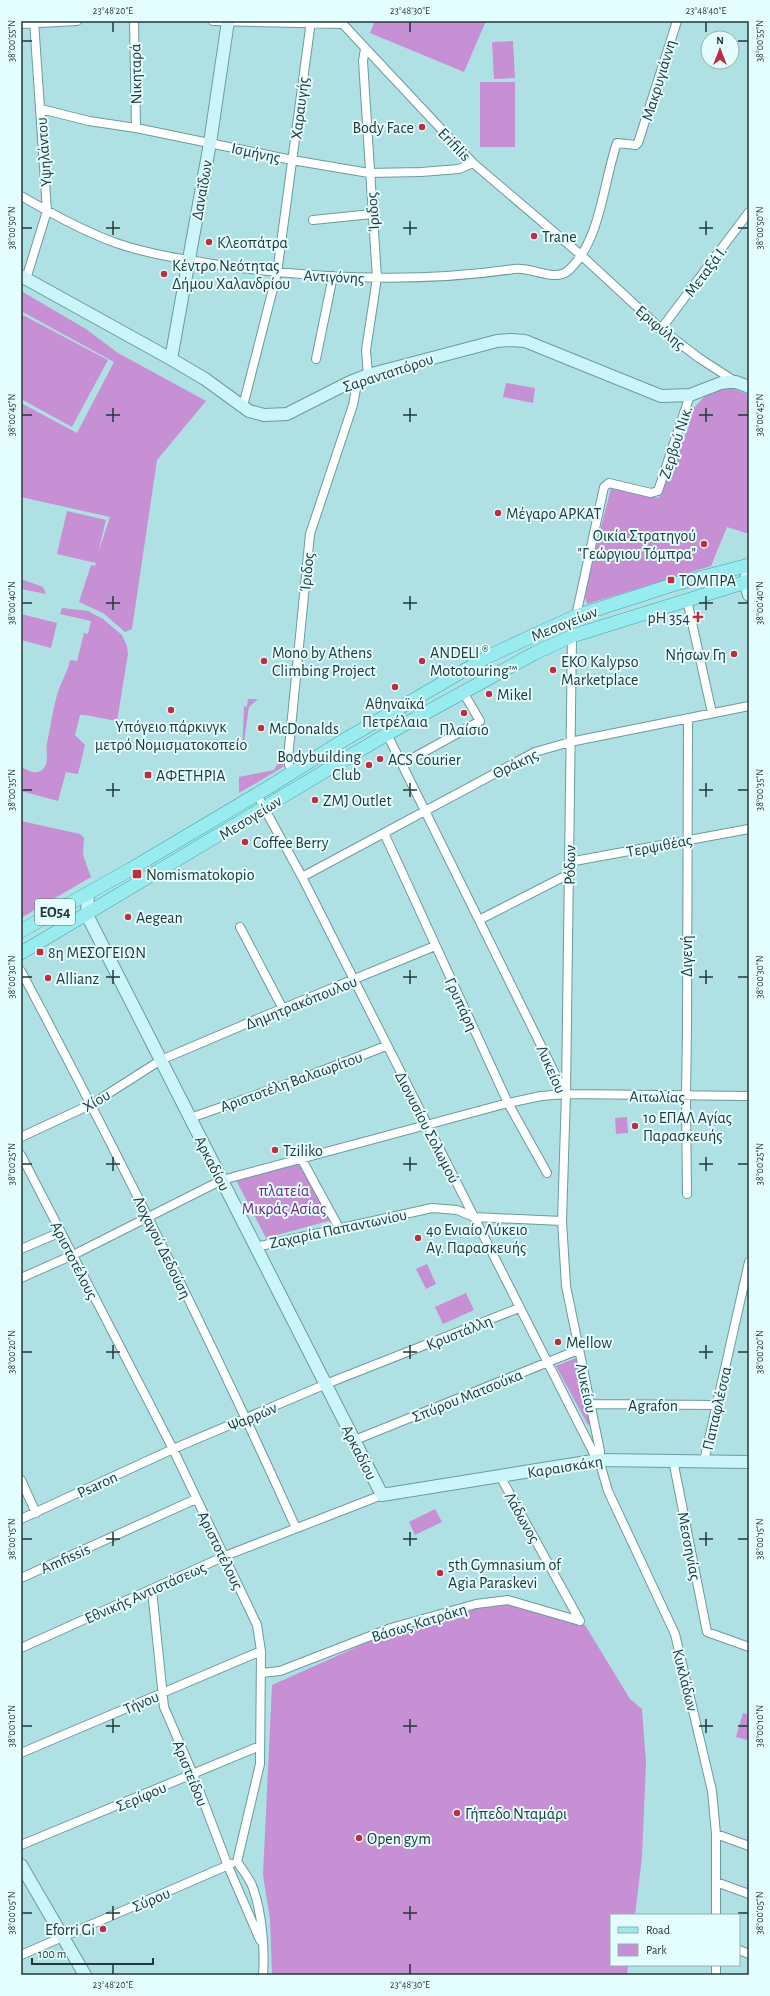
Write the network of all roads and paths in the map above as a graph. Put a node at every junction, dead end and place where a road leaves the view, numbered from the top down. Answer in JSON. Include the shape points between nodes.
{"nodes":[{"id":1,"x":77,"y":21,"type":"edge"},
{"id":2,"x":134,"y":21,"type":"edge"},
{"id":3,"x":213,"y":21,"type":"edge"},
{"id":4,"x":228,"y":21,"type":"edge"},
{"id":5,"x":677,"y":21,"type":"edge"},
{"id":6,"x":34,"y":22,"type":"edge"},
{"id":7,"x":310,"y":22,"type":"edge"},
{"id":8,"x":342,"y":23,"type":"edge"},
{"id":9,"x":21,"y":24,"type":"edge"},
{"id":10,"x":365,"y":49,"type":"junction"},
{"id":11,"x":41,"y":109,"type":"junction"},
{"id":12,"x":136,"y":128,"type":"junction"},
{"id":13,"x":210,"y":142,"type":"junction"},
{"id":14,"x":292,"y":160,"type":"junction"},
{"id":15,"x":473,"y":163,"type":"junction"},
{"id":16,"x":369,"y":173,"type":"junction"},
{"id":17,"x":21,"y":196,"type":"edge"},
{"id":18,"x":47,"y":211,"type":"junction"},
{"id":19,"x":749,"y":212,"type":"edge"},
{"id":20,"x":372,"y":214,"type":"junction"},
{"id":21,"x":313,"y":220,"type":"dead end"},
{"id":22,"x":581,"y":255,"type":"junction"},
{"id":23,"x":189,"y":260,"type":"junction"},
{"id":24,"x":277,"y":273,"type":"junction"},
{"id":25,"x":333,"y":276,"type":"junction"},
{"id":26,"x":23,"y":278,"type":"edge"},
{"id":27,"x":377,"y":278,"type":"junction"},
{"id":28,"x":661,"y":329,"type":"junction"},
{"id":29,"x":171,"y":359,"type":"junction"},
{"id":30,"x":316,"y":360,"type":"dead end"},
{"id":31,"x":363,"y":376,"type":"junction"},
{"id":32,"x":736,"y":382,"type":"junction"},
{"id":33,"x":749,"y":387,"type":"edge"},
{"id":34,"x":690,"y":395,"type":"junction"},
{"id":35,"x":243,"y":406,"type":"junction"},
{"id":36,"x":749,"y":565,"type":"edge"},
{"id":37,"x":748,"y":578,"type":"edge"},
{"id":38,"x":749,"y":595,"type":"edge"},
{"id":39,"x":687,"y":600,"type":"junction"},
{"id":40,"x":576,"y":616,"type":"junction"},
{"id":41,"x":572,"y":636,"type":"junction"},
{"id":42,"x":464,"y":692,"type":"junction"},
{"id":43,"x":749,"y":706,"type":"edge"},
{"id":44,"x":712,"y":713,"type":"junction"},
{"id":45,"x":688,"y":718,"type":"junction"},
{"id":46,"x":387,"y":734,"type":"junction"},
{"id":47,"x":570,"y":742,"type":"junction"},
{"id":48,"x":402,"y":764,"type":"junction"},
{"id":49,"x":293,"y":772,"type":"junction"},
{"id":50,"x":257,"y":795,"type":"junction"},
{"id":51,"x":264,"y":808,"type":"junction"},
{"id":52,"x":424,"y":810,"type":"junction"},
{"id":53,"x":749,"y":829,"type":"edge"},
{"id":54,"x":384,"y":833,"type":"junction"},
{"id":55,"x":686,"y":840,"type":"junction"},
{"id":56,"x":569,"y":862,"type":"junction"},
{"id":57,"x":569,"y":874,"type":"junction"},
{"id":58,"x":302,"y":877,"type":"junction"},
{"id":59,"x":88,"y":893,"type":"junction"},
{"id":60,"x":90,"y":913,"type":"junction"},
{"id":61,"x":479,"y":920,"type":"junction"},
{"id":62,"x":240,"y":927,"type":"dead end"},
{"id":63,"x":21,"y":932,"type":"edge"},
{"id":64,"x":435,"y":946,"type":"junction"},
{"id":65,"x":21,"y":953,"type":"edge"},
{"id":66,"x":21,"y":971,"type":"edge"},
{"id":67,"x":354,"y":980,"type":"junction"},
{"id":68,"x":283,"y":1009,"type":"junction"},
{"id":69,"x":386,"y":1046,"type":"junction"},
{"id":70,"x":164,"y":1059,"type":"junction"},
{"id":71,"x":566,"y":1094,"type":"junction"},
{"id":72,"x":686,"y":1096,"type":"junction"},
{"id":73,"x":749,"y":1096,"type":"edge"},
{"id":74,"x":508,"y":1103,"type":"junction"},
{"id":75,"x":92,"y":1104,"type":"junction"},
{"id":76,"x":196,"y":1116,"type":"junction"},
{"id":77,"x":427,"y":1126,"type":"junction"},
{"id":78,"x":21,"y":1137,"type":"edge"},
{"id":79,"x":21,"y":1155,"type":"edge"},
{"id":80,"x":301,"y":1158,"type":"junction"},
{"id":81,"x":547,"y":1173,"type":"dead end"},
{"id":82,"x":225,"y":1179,"type":"junction"},
{"id":83,"x":687,"y":1194,"type":"dead end"},
{"id":84,"x":148,"y":1217,"type":"junction"},
{"id":85,"x":474,"y":1217,"type":"junction"},
{"id":86,"x":562,"y":1221,"type":"junction"},
{"id":87,"x":339,"y":1228,"type":"junction"},
{"id":88,"x":61,"y":1232,"type":"junction"},
{"id":89,"x":258,"y":1246,"type":"junction"},
{"id":90,"x":21,"y":1250,"type":"edge"},
{"id":91,"x":73,"y":1255,"type":"junction"},
{"id":92,"x":749,"y":1262,"type":"edge"},
{"id":93,"x":21,"y":1278,"type":"edge"},
{"id":94,"x":519,"y":1308,"type":"junction"},
{"id":95,"x":578,"y":1350,"type":"junction"},
{"id":96,"x":546,"y":1363,"type":"junction"},
{"id":97,"x":329,"y":1383,"type":"junction"},
{"id":98,"x":591,"y":1404,"type":"junction"},
{"id":99,"x":716,"y":1405,"type":"junction"},
{"id":100,"x":247,"y":1418,"type":"junction"},
{"id":101,"x":357,"y":1439,"type":"junction"},
{"id":102,"x":173,"y":1449,"type":"junction"},
{"id":103,"x":599,"y":1460,"type":"junction"},
{"id":104,"x":673,"y":1460,"type":"junction"},
{"id":105,"x":704,"y":1461,"type":"junction"},
{"id":106,"x":749,"y":1462,"type":"edge"},
{"id":107,"x":500,"y":1476,"type":"junction"},
{"id":108,"x":21,"y":1480,"type":"edge"},
{"id":109,"x":386,"y":1494,"type":"junction"},
{"id":110,"x":196,"y":1499,"type":"junction"},
{"id":111,"x":36,"y":1513,"type":"junction"},
{"id":112,"x":21,"y":1519,"type":"edge"},
{"id":113,"x":296,"y":1528,"type":"junction"},
{"id":114,"x":224,"y":1556,"type":"junction"},
{"id":115,"x":21,"y":1578,"type":"edge"},
{"id":116,"x":152,"y":1590,"type":"junction"},
{"id":117,"x":580,"y":1621,"type":"joint"},
{"id":118,"x":749,"y":1647,"type":"edge"},
{"id":119,"x":21,"y":1648,"type":"edge"},
{"id":120,"x":261,"y":1651,"type":"junction"},
{"id":121,"x":261,"y":1673,"type":"junction"},
{"id":122,"x":162,"y":1694,"type":"junction"},
{"id":123,"x":260,"y":1746,"type":"junction"},
{"id":124,"x":21,"y":1753,"type":"edge"},
{"id":125,"x":193,"y":1774,"type":"junction"},
{"id":126,"x":716,"y":1834,"type":"junction"},
{"id":127,"x":21,"y":1845,"type":"edge"},
{"id":128,"x":749,"y":1846,"type":"edge"},
{"id":129,"x":237,"y":1862,"type":"junction"},
{"id":130,"x":21,"y":1865,"type":"edge"},
{"id":131,"x":228,"y":1866,"type":"junction"},
{"id":132,"x":716,"y":1882,"type":"junction"},
{"id":133,"x":749,"y":1894,"type":"edge"},
{"id":134,"x":716,"y":1914,"type":"edge"},
{"id":135,"x":63,"y":1937,"type":"junction"},
{"id":136,"x":263,"y":1948,"type":"junction"},
{"id":137,"x":21,"y":1955,"type":"edge"},
{"id":138,"x":85,"y":1975,"type":"edge"},
{"id":139,"x":263,"y":1975,"type":"edge"}],
"edges":[{"from":1,"to":6,"type":"street"},
{"from":2,"to":12,"type":"street","name":"Νικηταρά"},
{"from":3,"to":4,"type":"street"},
{"from":4,"to":7,"type":"street"},
{"from":4,"to":13,"type":"street","name":"Δαναΐδων"},
{"from":5,"to":22,"type":"street","name":"Μακρυγιάννη","via":[[640,138],[636,145],[620,142],[617,144],[591,239]]},
{"from":6,"to":9,"type":"street"},
{"from":6,"to":11,"type":"street","name":"Υψηλάντου"},
{"from":7,"to":8,"type":"street"},
{"from":7,"to":14,"type":"street","name":"Χαραυγής"},
{"from":8,"to":10,"type":"street","name":"Erifilis"},
{"from":10,"to":15,"type":"street","name":"Erifilis"},
{"from":10,"to":16,"type":"street","name":"Ίριδος","via":[[363,61]]},
{"from":11,"to":12,"type":"street","name":"Ισμήνης"},
{"from":11,"to":18,"type":"street","name":"Υψηλάντου"},
{"from":12,"to":13,"type":"street","name":"Ισμήνης"},
{"from":13,"to":14,"type":"street","name":"Ισμήνης"},
{"from":13,"to":23,"type":"street","name":"Δαναΐδων"},
{"from":14,"to":16,"type":"street","name":"Ισμήνης"},
{"from":14,"to":24,"type":"street","name":"Χαραυγής"},
{"from":15,"to":16,"type":"street","name":"Ισμήνης","via":[[459,168],[422,172]]},
{"from":15,"to":22,"type":"street","name":"Erifilis"},
{"from":16,"to":20,"type":"street","name":"Ίριδος"},
{"from":17,"to":18,"type":"street","name":"Αντιγόνης"},
{"from":18,"to":23,"type":"street","name":"Αντιγόνης","via":[[115,243],[153,254]]},
{"from":18,"to":26,"type":"street","name":"Υψηλάντου"},
{"from":19,"to":28,"type":"street","name":"Μεταξά Ι."},
{"from":20,"to":21,"type":"street"},
{"from":20,"to":27,"type":"street","name":"Ίριδος"},
{"from":22,"to":27,"type":"street","name":"Αντιγόνης","via":[[568,271],[558,274],[524,268],[484,274]]},
{"from":22,"to":28,"type":"street","name":"Εριφύλης"},
{"from":23,"to":24,"type":"street","name":"Αντιγόνης"},
{"from":23,"to":29,"type":"street","name":"Δαναΐδων"},
{"from":24,"to":25,"type":"street","name":"Αντιγόνης"},
{"from":24,"to":35,"type":"street","name":"Χαραυγής"},
{"from":25,"to":27,"type":"street","name":"Αντιγόνης"},
{"from":25,"to":30,"type":"street"},
{"from":26,"to":29,"type":"street","name":"Σαρανταπόρου"},
{"from":27,"to":31,"type":"street","name":"Ίριδος"},
{"from":28,"to":32,"type":"street","name":"Εριφύλης"},
{"from":29,"to":35,"type":"street","name":"Σαρανταπόρου"},
{"from":31,"to":34,"type":"street","name":"Σαρανταπόρου","via":[[497,341],[518,340],[602,371],[653,394],[671,397]]},
{"from":31,"to":35,"type":"street","name":"Σαρανταπόρου","via":[[287,414],[264,415],[249,411]]},
{"from":31,"to":49,"type":"street","name":"Ίριδος","via":[[310,534],[288,758]]},
{"from":32,"to":33,"type":"street","name":"Εριφύλης"},
{"from":32,"to":34,"type":"street","name":"Σαρανταπόρου","via":[[721,383]]},
{"from":34,"to":40,"type":"street","name":"Ζερβού Νικ.","via":[[658,491],[652,493],[609,483],[604,487]]},
{"from":36,"to":40,"type":"main road","name":"Μεσογείων","number":"ΕΟ54","via":[[672,585]]},
{"from":37,"to":38,"type":"street"},
{"from":37,"to":39,"type":"main road","name":"Μεσογείων","number":"ΕΟ54"},
{"from":39,"to":41,"type":"main road","name":"Μεσογείων","number":"ΕΟ54"},
{"from":39,"to":44,"type":"street"},
{"from":40,"to":49,"type":"main road","name":"Μεσογείων","number":"ΕΟ54","via":[[489,656]]},
{"from":41,"to":42,"type":"main road","name":"Μεσογείων","number":"ΕΟ54"},
{"from":41,"to":47,"type":"street","name":"Ρόδων"},
{"from":42,"to":46,"type":"main road","name":"Μεσογείων","number":"ΕΟ54"},
{"from":42,"to":48,"type":"street","via":[[480,721]]},
{"from":43,"to":44,"type":"street","name":"Θράκης"},
{"from":44,"to":45,"type":"street","name":"Θράκης"},
{"from":45,"to":47,"type":"street","name":"Θράκης"},
{"from":45,"to":55,"type":"street","name":"Διγενή"},
{"from":46,"to":48,"type":"street","name":"Λυκείου"},
{"from":46,"to":51,"type":"main road","name":"Μεσογείων","number":"ΕΟ54"},
{"from":47,"to":52,"type":"street","name":"Θράκης","via":[[535,752]]},
{"from":47,"to":56,"type":"street","name":"Ρόδων"},
{"from":48,"to":52,"type":"street","name":"Λυκείου"},
{"from":49,"to":50,"type":"main road","name":"Μεσογείων","number":"ΕΟ54"},
{"from":50,"to":51,"type":"street","name":"Διονυσίου Σολωμού"},
{"from":50,"to":59,"type":"main road","name":"Μεσογείων","number":"ΕΟ54"},
{"from":51,"to":58,"type":"street","name":"Διονυσίου Σολωμού"},
{"from":51,"to":60,"type":"main road","name":"Μεσογείων","number":"ΕΟ54"},
{"from":52,"to":54,"type":"street","name":"Θράκης"},
{"from":52,"to":61,"type":"street","name":"Λυκείου"},
{"from":53,"to":55,"type":"street","name":"Τερψιθέας"},
{"from":54,"to":58,"type":"street","name":"Θράκης"},
{"from":54,"to":64,"type":"street","name":"Γρυπάρη"},
{"from":55,"to":56,"type":"street","name":"Τερψιθέας"},
{"from":55,"to":72,"type":"street","name":"Διγενή"},
{"from":56,"to":57,"type":"street","name":"Ρόδων"},
{"from":57,"to":61,"type":"street"},
{"from":57,"to":71,"type":"street","name":"Ρόδων"},
{"from":58,"to":67,"type":"street","name":"Διονυσίου Σολωμού"},
{"from":59,"to":60,"type":"street","name":"Αρκαδίου"},
{"from":59,"to":63,"type":"main road","name":"Μεσογείων","number":"ΕΟ54"},
{"from":60,"to":65,"type":"main road","name":"Μεσογείων","number":"ΕΟ54"},
{"from":60,"to":70,"type":"street","name":"Αρκαδίου"},
{"from":61,"to":71,"type":"street","name":"Λυκείου"},
{"from":62,"to":68,"type":"street"},
{"from":64,"to":67,"type":"street","name":"Δημητρακόπουλου"},
{"from":64,"to":74,"type":"street","name":"Γρυπάρη"},
{"from":66,"to":75,"type":"street","name":"Λοχαγού Δεδούση"},
{"from":67,"to":68,"type":"street","name":"Δημητρακόπουλου"},
{"from":67,"to":69,"type":"street","name":"Διονυσίου Σολωμού"},
{"from":68,"to":70,"type":"street","name":"Δημητρακόπουλου"},
{"from":69,"to":76,"type":"street","name":"Αριστοτέλη Βαλαωρίτου"},
{"from":69,"to":77,"type":"street","name":"Διονυσίου Σολωμού"},
{"from":70,"to":75,"type":"street","name":"Χίου"},
{"from":70,"to":76,"type":"street","name":"Αρκαδίου"},
{"from":70,"to":82,"type":"street","name":"Αρκαδίου"},
{"from":71,"to":72,"type":"street","name":"Αιτωλίας"},
{"from":71,"to":74,"type":"street","name":"Αιτωλίας"},
{"from":71,"to":86,"type":"street","name":"Λυκείου"},
{"from":72,"to":73,"type":"street","name":"Αιτωλίας"},
{"from":72,"to":83,"type":"street","name":"Διγενή"},
{"from":74,"to":77,"type":"street","name":"Αιτωλίας"},
{"from":74,"to":81,"type":"street","name":"Γρυπάρη"},
{"from":75,"to":78,"type":"street","name":"Χίου"},
{"from":75,"to":84,"type":"street","name":"Λοχαγού Δεδούση"},
{"from":76,"to":82,"type":"street","name":"Αρκαδίου"},
{"from":77,"to":80,"type":"street","name":"Αιτωλίας"},
{"from":77,"to":85,"type":"street","name":"Διονυσίου Σολωμού"},
{"from":79,"to":88,"type":"street","name":"Αριστοτέλους"},
{"from":80,"to":82,"type":"street","name":"Αιτωλίας"},
{"from":80,"to":87,"type":"street"},
{"from":82,"to":84,"type":"street","name":"Αιτωλίας"},
{"from":82,"to":89,"type":"street","name":"Αρκαδίου"},
{"from":84,"to":91,"type":"street","name":"Αιτωλίας"},
{"from":84,"to":100,"type":"street","name":"Λοχαγού Δεδούση"},
{"from":85,"to":86,"type":"street","name":"Ζαχαρία Παπαντωνίου"},
{"from":85,"to":87,"type":"street","name":"Ζαχαρία Παπαντωνίου","via":[[457,1210],[432,1208]]},
{"from":85,"to":94,"type":"street","name":"Διονυσίου Σολωμού"},
{"from":86,"to":95,"type":"street","name":"Λυκείου","via":[[566,1286]]},
{"from":87,"to":89,"type":"street","name":"Ζαχαρία Παπαντωνίου"},
{"from":88,"to":90,"type":"street"},
{"from":88,"to":91,"type":"street","name":"Αριστοτέλους"},
{"from":89,"to":97,"type":"street","name":"Αρκαδίου"},
{"from":91,"to":93,"type":"street","name":"Αιτωλίας"},
{"from":91,"to":102,"type":"street","name":"Αριστοτέλους"},
{"from":92,"to":99,"type":"street","name":"Παπαφλέσσα"},
{"from":94,"to":96,"type":"street","name":"Διονυσίου Σολωμού"},
{"from":94,"to":97,"type":"street","name":"Κρυστάλλη"},
{"from":95,"to":96,"type":"street","name":"Σπύρου Ματσούκα"},
{"from":95,"to":98,"type":"street","name":"Λυκείου"},
{"from":96,"to":101,"type":"street","name":"Σπύρου Ματσούκα"},
{"from":96,"to":103,"type":"street","name":"Διονυσίου Σολωμού"},
{"from":97,"to":100,"type":"street","name":"Ψαρρών"},
{"from":97,"to":101,"type":"street","name":"Αρκαδίου"},
{"from":98,"to":99,"type":"street","name":"Agrafon"},
{"from":98,"to":103,"type":"street","name":"Λυκείου","via":[[600,1451]]},
{"from":99,"to":105,"type":"street","name":"Παπαφλέσσα"},
{"from":100,"to":102,"type":"street","name":"Ψαρρών"},
{"from":100,"to":113,"type":"street","name":"Λοχαγού Δεδούση"},
{"from":101,"to":109,"type":"street","name":"Αρκαδίου"},
{"from":102,"to":110,"type":"street","name":"Αριστοτέλους"},
{"from":102,"to":111,"type":"street","name":"Psaron"},
{"from":103,"to":104,"type":"street","name":"Καραισκάκη"},
{"from":103,"to":107,"type":"street","name":"Καραισκάκη"},
{"from":103,"to":126,"type":"street","name":"Κυκλάδων","via":[[608,1491],[675,1634],[712,1791]]},
{"from":104,"to":105,"type":"street","name":"Καραισκάκη"},
{"from":104,"to":118,"type":"street","name":"Μεσσηνίας","via":[[707,1632]]},
{"from":105,"to":106,"type":"street","name":"Καραισκάκη"},
{"from":107,"to":109,"type":"street","name":"Καραισκάκη"},
{"from":107,"to":117,"type":"street","name":"Λάδωνος"},
{"from":108,"to":111,"type":"street"},
{"from":109,"to":113,"type":"street","name":"Εθνικής Αντιστάσεως"},
{"from":110,"to":114,"type":"street","name":"Αριστοτέλους"},
{"from":110,"to":115,"type":"street","name":"Amfissis"},
{"from":111,"to":112,"type":"street","name":"Psaron"},
{"from":113,"to":114,"type":"street","name":"Εθνικής Αντιστάσεως"},
{"from":114,"to":116,"type":"street","name":"Εθνικής Αντιστάσεως"},
{"from":114,"to":120,"type":"street","name":"Αριστοτέλους","via":[[257,1625]]},
{"from":116,"to":119,"type":"street","name":"Εθνικής Αντιστάσεως"},
{"from":116,"to":122,"type":"street","name":"Αριστείδου"},
{"from":117,"to":121,"type":"street","name":"Βάσως Κατράκη","via":[[508,1600],[476,1604],[391,1628],[280,1671]]},
{"from":120,"to":121,"type":"street","name":"Αριστοτέλους"},
{"from":120,"to":122,"type":"street","name":"Τήνου"},
{"from":121,"to":123,"type":"street","name":"Αριστοτέλους"},
{"from":122,"to":124,"type":"street","name":"Τήνου"},
{"from":122,"to":125,"type":"street","name":"Αριστείδου","via":[[164,1707]]},
{"from":123,"to":125,"type":"street","name":"Σερίφου"},
{"from":123,"to":129,"type":"street","name":"Αριστοτέλους","via":[[260,1764]]},
{"from":125,"to":127,"type":"street","name":"Σερίφου"},
{"from":125,"to":131,"type":"street","name":"Αριστείδου"},
{"from":126,"to":128,"type":"street"},
{"from":126,"to":132,"type":"street","name":"Κυκλάδων"},
{"from":129,"to":131,"type":"street","name":"Σύρου"},
{"from":129,"to":136,"type":"street","via":[[253,1888]]},
{"from":130,"to":135,"type":"street"},
{"from":131,"to":135,"type":"street","name":"Σύρου"},
{"from":131,"to":136,"type":"street","name":"Αριστείδου"},
{"from":132,"to":133,"type":"street"},
{"from":132,"to":134,"type":"street","name":"Κυκλάδων"},
{"from":135,"to":137,"type":"street","name":"Σύρου"},
{"from":135,"to":138,"type":"street"},
{"from":136,"to":139,"type":"street"}]}
